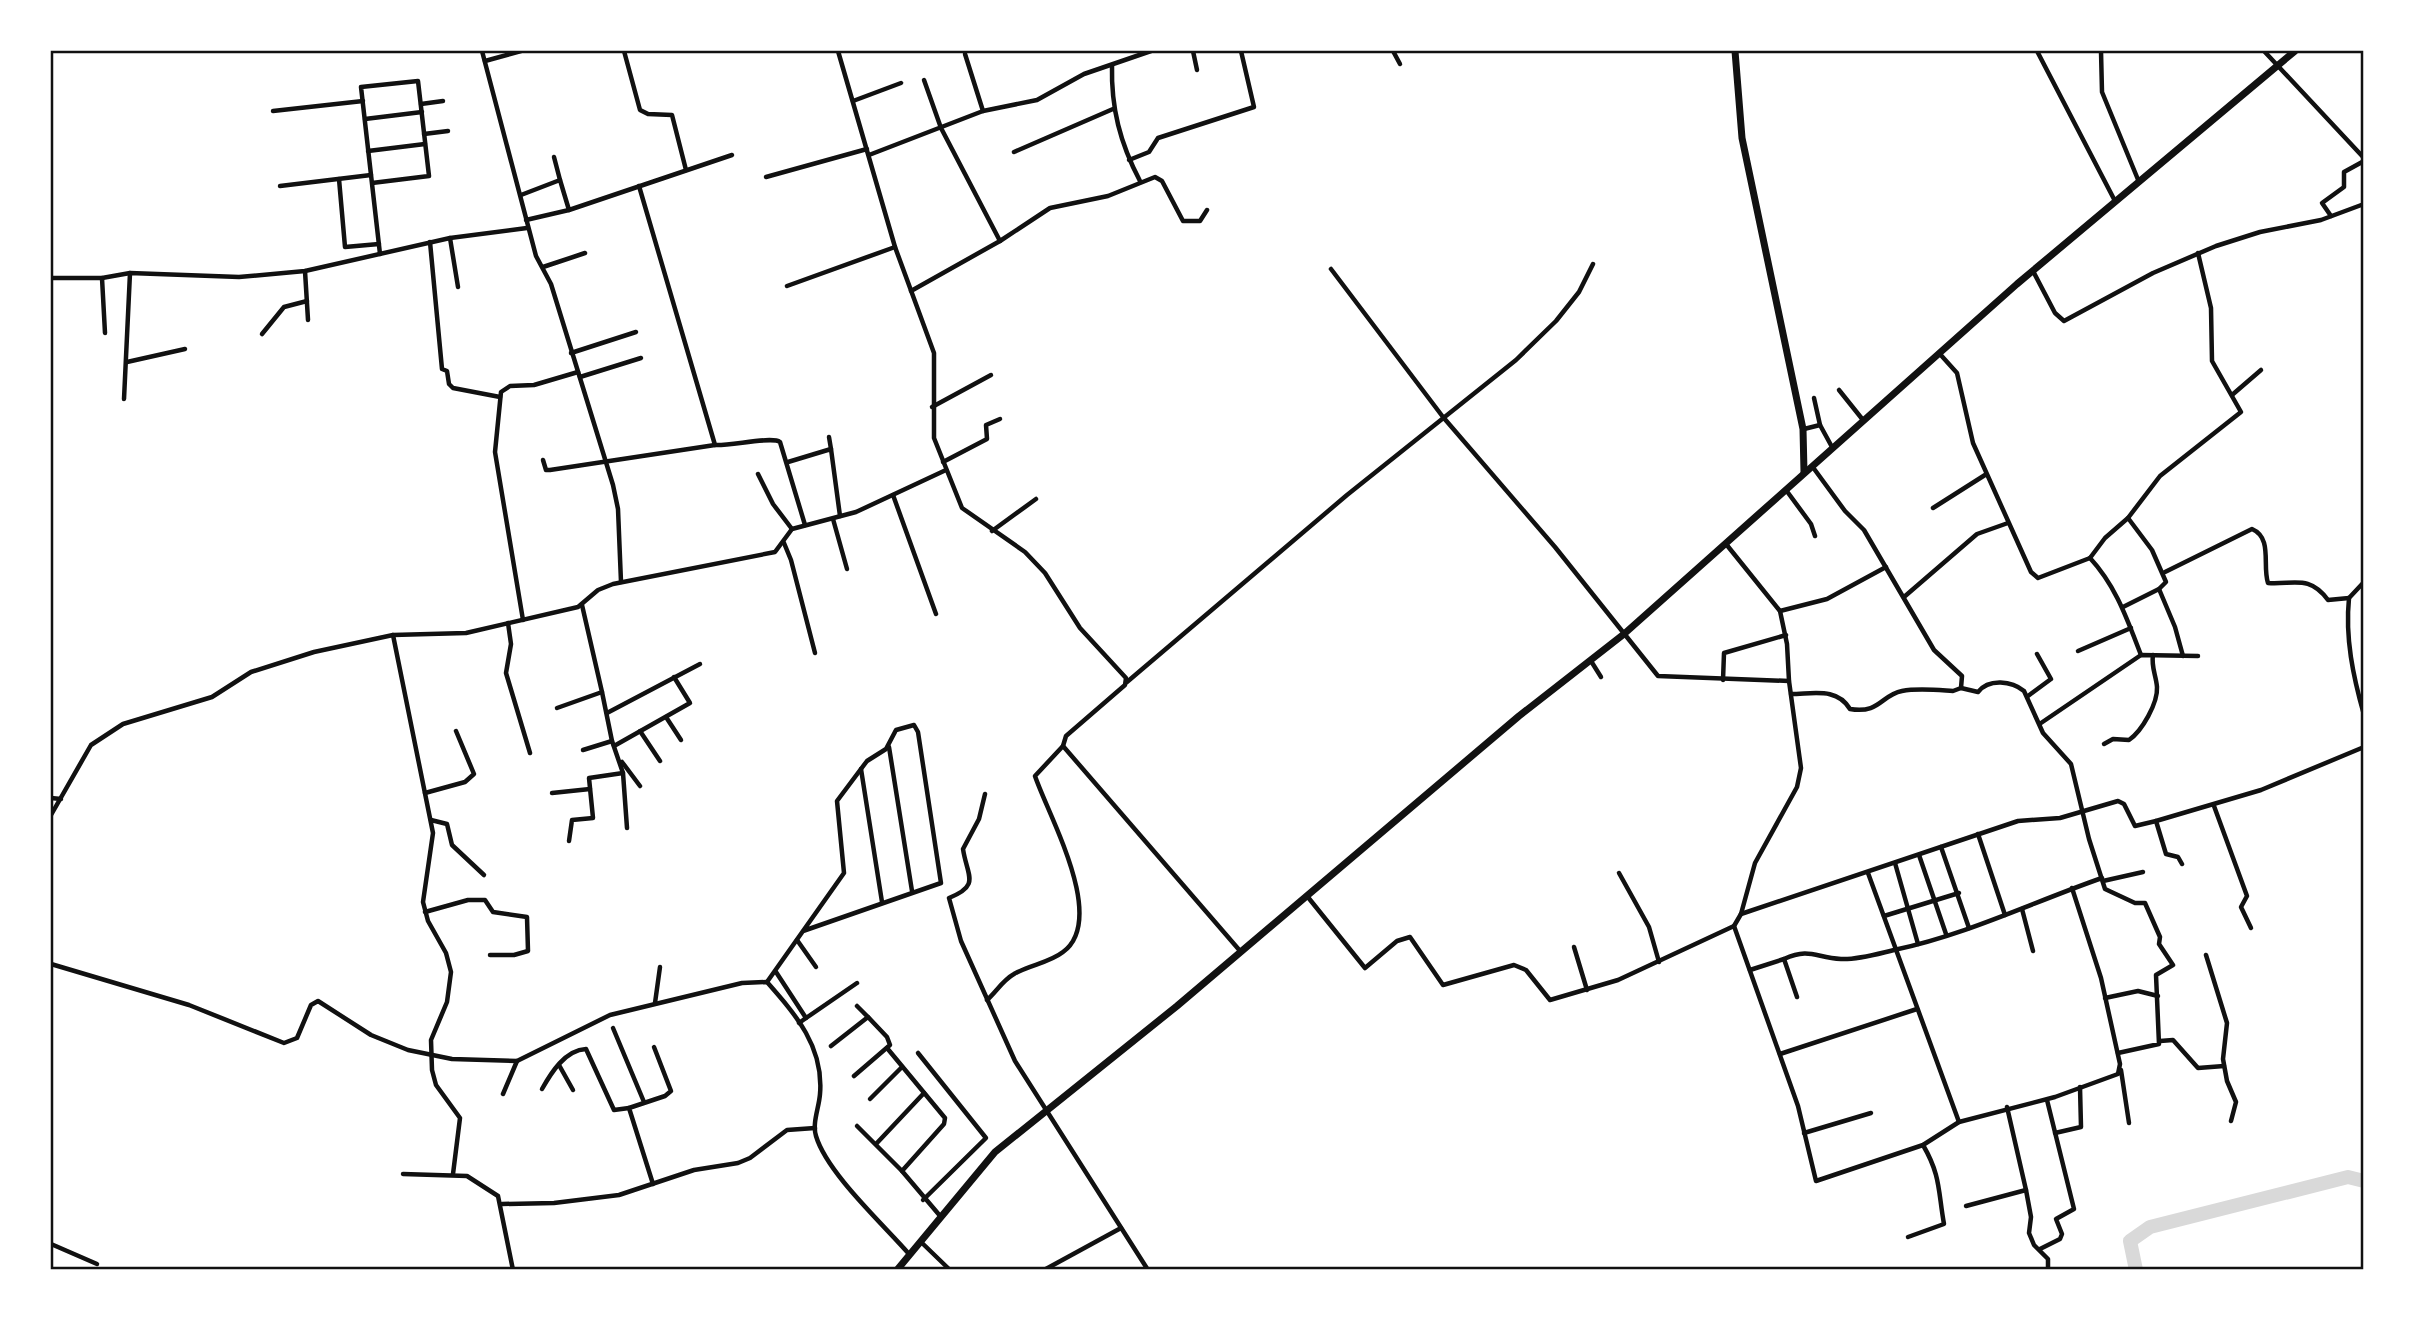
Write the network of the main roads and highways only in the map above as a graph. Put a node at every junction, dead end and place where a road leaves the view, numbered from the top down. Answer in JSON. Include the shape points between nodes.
{"nodes":[{"id":1,"x":1735,"y":51,"type":"edge"},
{"id":2,"x":2295,"y":51,"type":"edge"},
{"id":3,"x":1804,"y":472,"type":"junction"},
{"id":4,"x":897,"y":1270,"type":"edge"}],
"edges":[{"from":1,"to":3,"type":"main road","via":[[1741,131],[1803,429]]},
{"from":2,"to":3,"type":"main road","via":[[2033,271]]},
{"from":3,"to":4,"type":"main road","via":[[1624,634],[995,1152]]}]}
